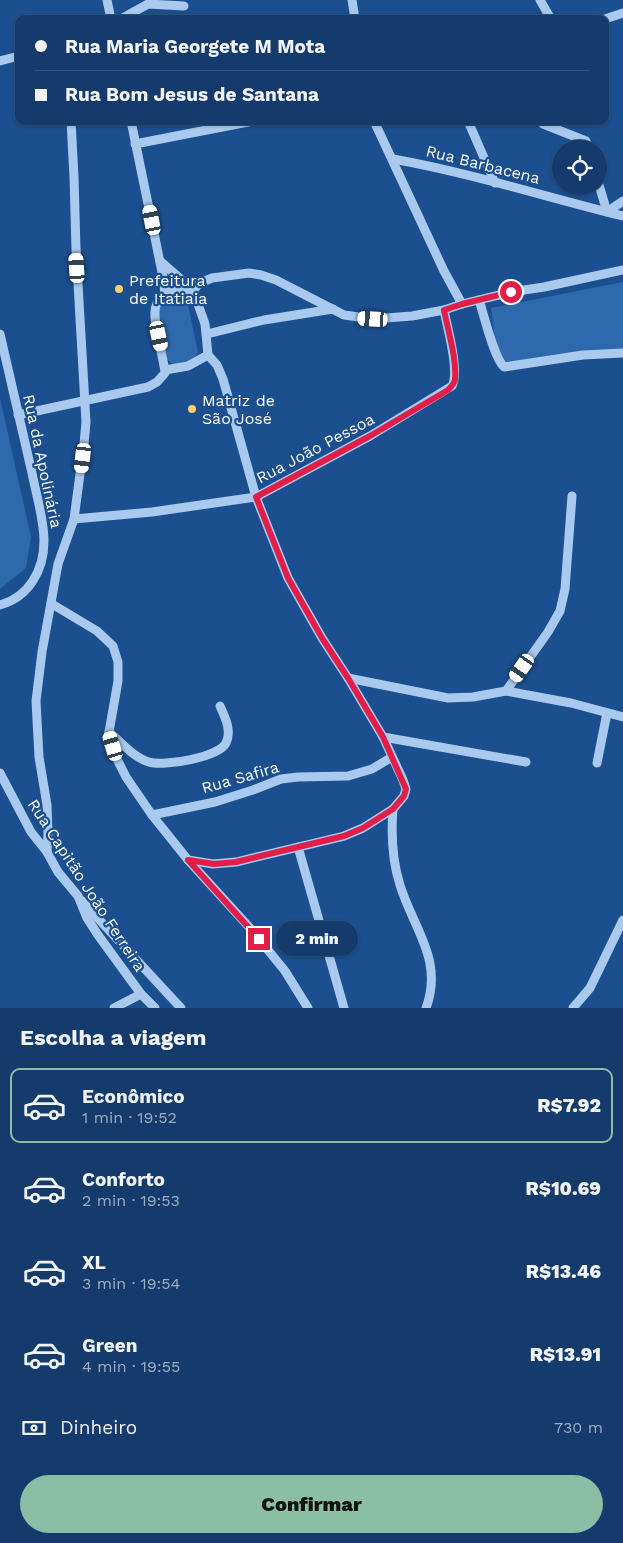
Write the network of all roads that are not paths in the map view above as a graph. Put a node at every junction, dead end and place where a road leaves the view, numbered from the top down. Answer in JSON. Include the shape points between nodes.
{"nodes":[{"id":1,"x":107,"y":0,"type":"edge"},
{"id":2,"x":352,"y":0,"type":"edge"},
{"id":3,"x":540,"y":0,"type":"edge"},
{"id":4,"x":184,"y":6,"type":"dead end"},
{"id":5,"x":623,"y":13,"type":"edge"},
{"id":6,"x":110,"y":15,"type":"edge"},
{"id":7,"x":128,"y":15,"type":"edge"},
{"id":8,"x":354,"y":15,"type":"edge"},
{"id":9,"x":549,"y":15,"type":"edge"},
{"id":10,"x":609,"y":18,"type":"edge"},
{"id":11,"x":15,"y":57,"type":"edge"},
{"id":12,"x":0,"y":61,"type":"edge"},
{"id":13,"x":71,"y":125,"type":"edge"},
{"id":14,"x":132,"y":125,"type":"edge"},
{"id":15,"x":232,"y":125,"type":"edge"},
{"id":16,"x":376,"y":125,"type":"edge"},
{"id":17,"x":470,"y":125,"type":"edge"},
{"id":18,"x":546,"y":125,"type":"edge"},
{"id":19,"x":583,"y":140,"type":"edge"},
{"id":20,"x":135,"y":144,"type":"junction"},
{"id":21,"x":393,"y":159,"type":"junction"},
{"id":22,"x":495,"y":183,"type":"junction"},
{"id":23,"x":602,"y":195,"type":"edge"},
{"id":24,"x":623,"y":201,"type":"edge"},
{"id":25,"x":607,"y":212,"type":"junction"},
{"id":26,"x":623,"y":216,"type":"edge"},
{"id":27,"x":160,"y":261,"type":"junction"},
{"id":28,"x":623,"y":270,"type":"edge"},
{"id":29,"x":193,"y":290,"type":"junction"},
{"id":30,"x":165,"y":294,"type":"junction"},
{"id":31,"x":480,"y":300,"type":"junction"},
{"id":32,"x":462,"y":304,"type":"junction"},
{"id":33,"x":332,"y":309,"type":"junction"},
{"id":34,"x":444,"y":310,"type":"junction"},
{"id":35,"x":0,"y":334,"type":"edge"},
{"id":36,"x":207,"y":334,"type":"junction"},
{"id":37,"x":623,"y":353,"type":"edge"},
{"id":38,"x":208,"y":355,"type":"junction"},
{"id":39,"x":165,"y":370,"type":"junction"},
{"id":40,"x":85,"y":400,"type":"junction"},
{"id":41,"x":18,"y":415,"type":"junction"},
{"id":42,"x":572,"y":496,"type":"dead end"},
{"id":43,"x":256,"y":497,"type":"junction"},
{"id":44,"x":74,"y":518,"type":"junction"},
{"id":45,"x":52,"y":604,"type":"junction"},
{"id":46,"x":0,"y":605,"type":"edge"},
{"id":47,"x":348,"y":678,"type":"junction"},
{"id":48,"x":506,"y":691,"type":"junction"},
{"id":49,"x":220,"y":706,"type":"dead end"},
{"id":50,"x":607,"y":713,"type":"junction"},
{"id":51,"x":623,"y":717,"type":"edge"},
{"id":52,"x":109,"y":732,"type":"junction"},
{"id":53,"x":383,"y":737,"type":"junction"},
{"id":54,"x":392,"y":757,"type":"junction"},
{"id":55,"x":526,"y":762,"type":"dead end"},
{"id":56,"x":597,"y":763,"type":"dead end"},
{"id":57,"x":0,"y":773,"type":"edge"},
{"id":58,"x":393,"y":809,"type":"junction"},
{"id":59,"x":152,"y":815,"type":"junction"},
{"id":60,"x":298,"y":847,"type":"junction"},
{"id":61,"x":47,"y":852,"type":"junction"},
{"id":62,"x":188,"y":860,"type":"junction"},
{"id":63,"x":78,"y":896,"type":"junction"},
{"id":64,"x":623,"y":920,"type":"edge"},
{"id":65,"x":141,"y":994,"type":"junction"},
{"id":66,"x":114,"y":1008,"type":"edge"},
{"id":67,"x":155,"y":1008,"type":"edge"},
{"id":68,"x":181,"y":1008,"type":"edge"},
{"id":69,"x":308,"y":1008,"type":"edge"},
{"id":70,"x":344,"y":1008,"type":"edge"},
{"id":71,"x":426,"y":1008,"type":"edge"},
{"id":72,"x":573,"y":1008,"type":"edge"}],
"edges":[{"from":1,"to":6,"type":"street"},
{"from":2,"to":8,"type":"street"},
{"from":3,"to":9,"type":"street"},
{"from":4,"to":7,"type":"street","via":[[148,4]]},
{"from":5,"to":10,"type":"street"},
{"from":11,"to":12,"type":"street"},
{"from":13,"to":40,"type":"street"},
{"from":14,"to":20,"type":"street"},
{"from":15,"to":20,"type":"street"},
{"from":16,"to":21,"type":"street"},
{"from":17,"to":22,"type":"street"},
{"from":18,"to":19,"type":"street"},
{"from":20,"to":27,"type":"street"},
{"from":21,"to":22,"type":"street","name":"Rua Barbacena"},
{"from":21,"to":32,"type":"street"},
{"from":22,"to":25,"type":"street","name":"Rua Barbacena"},
{"from":23,"to":25,"type":"street"},
{"from":24,"to":25,"type":"street"},
{"from":25,"to":26,"type":"street","name":"Rua Barbacena"},
{"from":27,"to":29,"type":"street"},
{"from":27,"to":30,"type":"street"},
{"from":28,"to":31,"type":"street"},
{"from":29,"to":30,"type":"street","via":[[178,289]]},
{"from":29,"to":33,"type":"street","via":[[212,278],[249,273],[276,280]]},
{"from":29,"to":36,"type":"street"},
{"from":30,"to":39,"type":"street","via":[[156,304],[155,312]]},
{"from":31,"to":32,"type":"street"},
{"from":31,"to":37,"type":"street","via":[[495,354],[504,366]]},
{"from":32,"to":34,"type":"street"},
{"from":33,"to":34,"type":"street","via":[[344,315],[373,319]]},
{"from":33,"to":36,"type":"street","via":[[264,320]]},
{"from":34,"to":43,"type":"street","name":"Rua João Pessoa","via":[[453,357],[455,381],[452,386],[370,436]]},
{"from":35,"to":41,"type":"street","name":"Rua da Apolinária"},
{"from":36,"to":38,"type":"street"},
{"from":38,"to":39,"type":"street","via":[[188,366]]},
{"from":38,"to":43,"type":"street","via":[[223,379]]},
{"from":39,"to":40,"type":"street","via":[[164,376],[148,387]]},
{"from":40,"to":41,"type":"street"},
{"from":40,"to":44,"type":"street","via":[[84,444]]},
{"from":41,"to":46,"type":"street","name":"Rua da Apolinária","via":[[44,540],[39,570],[32,582],[21,596]]},
{"from":42,"to":48,"type":"street","via":[[560,611]]},
{"from":43,"to":44,"type":"street","name":"Rua João Pessoa","via":[[152,512]]},
{"from":43,"to":47,"type":"street","via":[[288,578]]},
{"from":44,"to":45,"type":"street","via":[[58,564]]},
{"from":45,"to":52,"type":"street","via":[[97,631],[113,646],[118,662],[118,681]]},
{"from":45,"to":61,"type":"street","via":[[36,701],[39,757],[47,805]]},
{"from":47,"to":48,"type":"street","via":[[448,698]]},
{"from":47,"to":53,"type":"street"},
{"from":48,"to":50,"type":"street"},
{"from":49,"to":52,"type":"street","via":[[227,726],[224,746],[216,752],[187,760],[151,763]]},
{"from":50,"to":51,"type":"street"},
{"from":50,"to":56,"type":"street"},
{"from":52,"to":59,"type":"street","via":[[126,777]]},
{"from":53,"to":54,"type":"street"},
{"from":53,"to":55,"type":"street"},
{"from":54,"to":58,"type":"street","via":[[406,789]]},
{"from":54,"to":59,"type":"street","name":"Rua Safira","via":[[372,769],[348,776],[281,780],[215,802]]},
{"from":57,"to":61,"type":"street","name":"Rua Capitão João Ferreira","via":[[27,825]]},
{"from":58,"to":60,"type":"street","via":[[344,836]]},
{"from":58,"to":71,"type":"street","via":[[392,847],[399,884],[432,970]]},
{"from":59,"to":62,"type":"street"},
{"from":60,"to":62,"type":"street","via":[[236,862],[214,864]]},
{"from":60,"to":70,"type":"street"},
{"from":61,"to":63,"type":"street","name":"Rua Capitão João Ferreira","via":[[58,872]]},
{"from":62,"to":69,"type":"street","via":[[285,971]]},
{"from":63,"to":65,"type":"street","name":"Rua Capitão João Ferreira","via":[[87,918]]},
{"from":63,"to":68,"type":"street"},
{"from":64,"to":72,"type":"street","via":[[590,988]]},
{"from":65,"to":66,"type":"street"},
{"from":65,"to":67,"type":"street","name":"Rua Capitão João Ferreira"}]}
